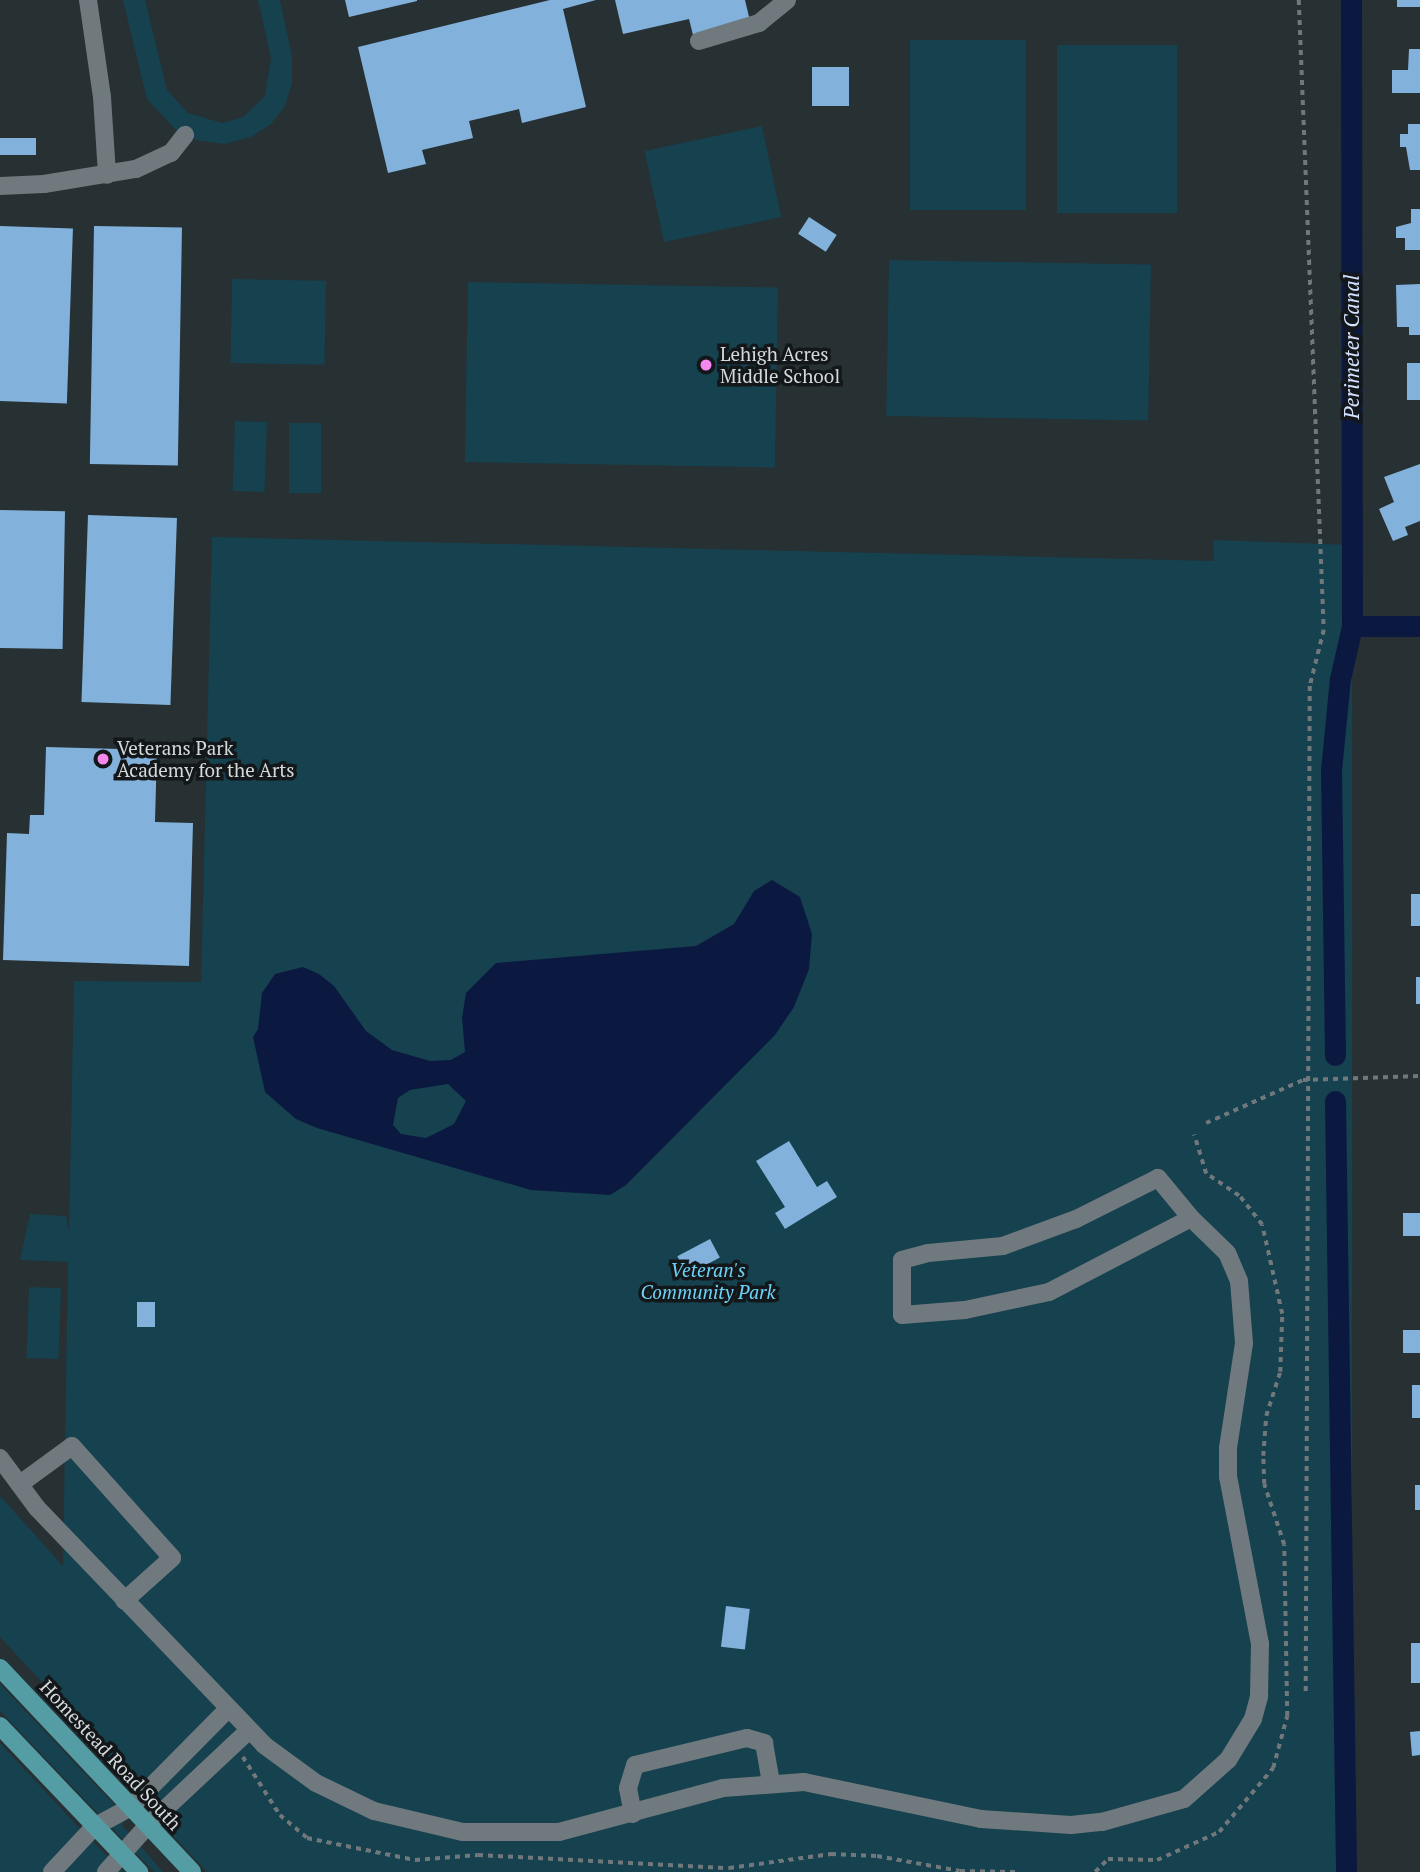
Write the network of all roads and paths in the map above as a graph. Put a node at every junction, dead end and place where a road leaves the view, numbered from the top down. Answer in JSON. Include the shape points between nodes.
{"nodes":[{"id":1,"x":88,"y":0,"type":"edge"},
{"id":2,"x":787,"y":0,"type":"edge"},
{"id":3,"x":1299,"y":0,"type":"edge"},
{"id":4,"x":699,"y":41,"type":"dead end"},
{"id":5,"x":185,"y":135,"type":"dead end"},
{"id":6,"x":107,"y":175,"type":"junction"},
{"id":7,"x":0,"y":186,"type":"edge"},
{"id":8,"x":1420,"y":1076,"type":"edge"},
{"id":9,"x":1308,"y":1080,"type":"junction"},
{"id":10,"x":1206,"y":1123,"type":"dead end"},
{"id":11,"x":1191,"y":1219,"type":"junction"},
{"id":12,"x":0,"y":1458,"type":"edge"},
{"id":13,"x":20,"y":1484,"type":"junction"},
{"id":14,"x":124,"y":1601,"type":"junction"},
{"id":15,"x":0,"y":1668,"type":"edge"},
{"id":16,"x":1306,"y":1694,"type":"dead end"},
{"id":17,"x":228,"y":1709,"type":"junction"},
{"id":18,"x":0,"y":1726,"type":"edge"},
{"id":19,"x":249,"y":1730,"type":"junction"},
{"id":20,"x":237,"y":1751,"type":"dead end"},
{"id":21,"x":771,"y":1782,"type":"junction"},
{"id":22,"x":131,"y":1807,"type":"junction"},
{"id":23,"x":633,"y":1814,"type":"junction"},
{"id":24,"x":148,"y":1825,"type":"junction"},
{"id":25,"x":94,"y":1826,"type":"junction"},
{"id":26,"x":124,"y":1857,"type":"junction"},
{"id":27,"x":52,"y":1872,"type":"edge"},
{"id":28,"x":106,"y":1872,"type":"edge"},
{"id":29,"x":139,"y":1872,"type":"edge"},
{"id":30,"x":192,"y":1872,"type":"edge"},
{"id":31,"x":1017,"y":1872,"type":"edge"}],
"edges":[{"from":1,"to":6,"type":"street"},
{"from":2,"to":4,"type":"street","via":[[760,23]]},
{"from":3,"to":9,"type":"path","via":[[1324,630],[1310,686]]},
{"from":5,"to":6,"type":"street","via":[[159,159]]},
{"from":6,"to":7,"type":"street"},
{"from":8,"to":9,"type":"path"},
{"from":9,"to":10,"type":"path"},
{"from":9,"to":16,"type":"path"},
{"from":11,"to":11,"type":"street","via":[[1049,1292],[965,1310],[902,1315],[902,1260],[1003,1246],[1076,1219],[1158,1178]]},
{"from":11,"to":21,"type":"street","via":[[1227,1253],[1243,1299],[1244,1343],[1227,1448],[1228,1476],[1263,1671],[1253,1719],[1228,1760],[1184,1799],[1163,1809],[1071,1825],[981,1819],[846,1789]]},
{"from":12,"to":13,"type":"street"},
{"from":13,"to":14,"type":"street"},
{"from":13,"to":14,"type":"street","via":[[72,1446],[172,1558]]},
{"from":14,"to":17,"type":"street"},
{"from":15,"to":22,"type":"main road","name":"Homestead Road South"},
{"from":17,"to":19,"type":"street"},
{"from":17,"to":22,"type":"street"},
{"from":18,"to":25,"type":"main road"},
{"from":19,"to":23,"type":"street","via":[[316,1783],[374,1811],[439,1827],[559,1832]]},
{"from":19,"to":24,"type":"street"},
{"from":20,"to":31,"type":"path","via":[[294,1830],[324,1843],[415,1860],[478,1855],[729,1868],[831,1854],[877,1856],[960,1871]]},
{"from":21,"to":23,"type":"street","via":[[723,1788]]},
{"from":21,"to":23,"type":"street","via":[[764,1743],[757,1739],[735,1741],[635,1765],[628,1788]]},
{"from":22,"to":24,"type":"main road","name":"Homestead Road South"},
{"from":22,"to":25,"type":"street"},
{"from":24,"to":26,"type":"street"},
{"from":24,"to":30,"type":"main road","name":"Homestead Road South"},
{"from":25,"to":26,"type":"main road"},
{"from":25,"to":27,"type":"street"},
{"from":26,"to":28,"type":"street"},
{"from":26,"to":29,"type":"main road"}]}
